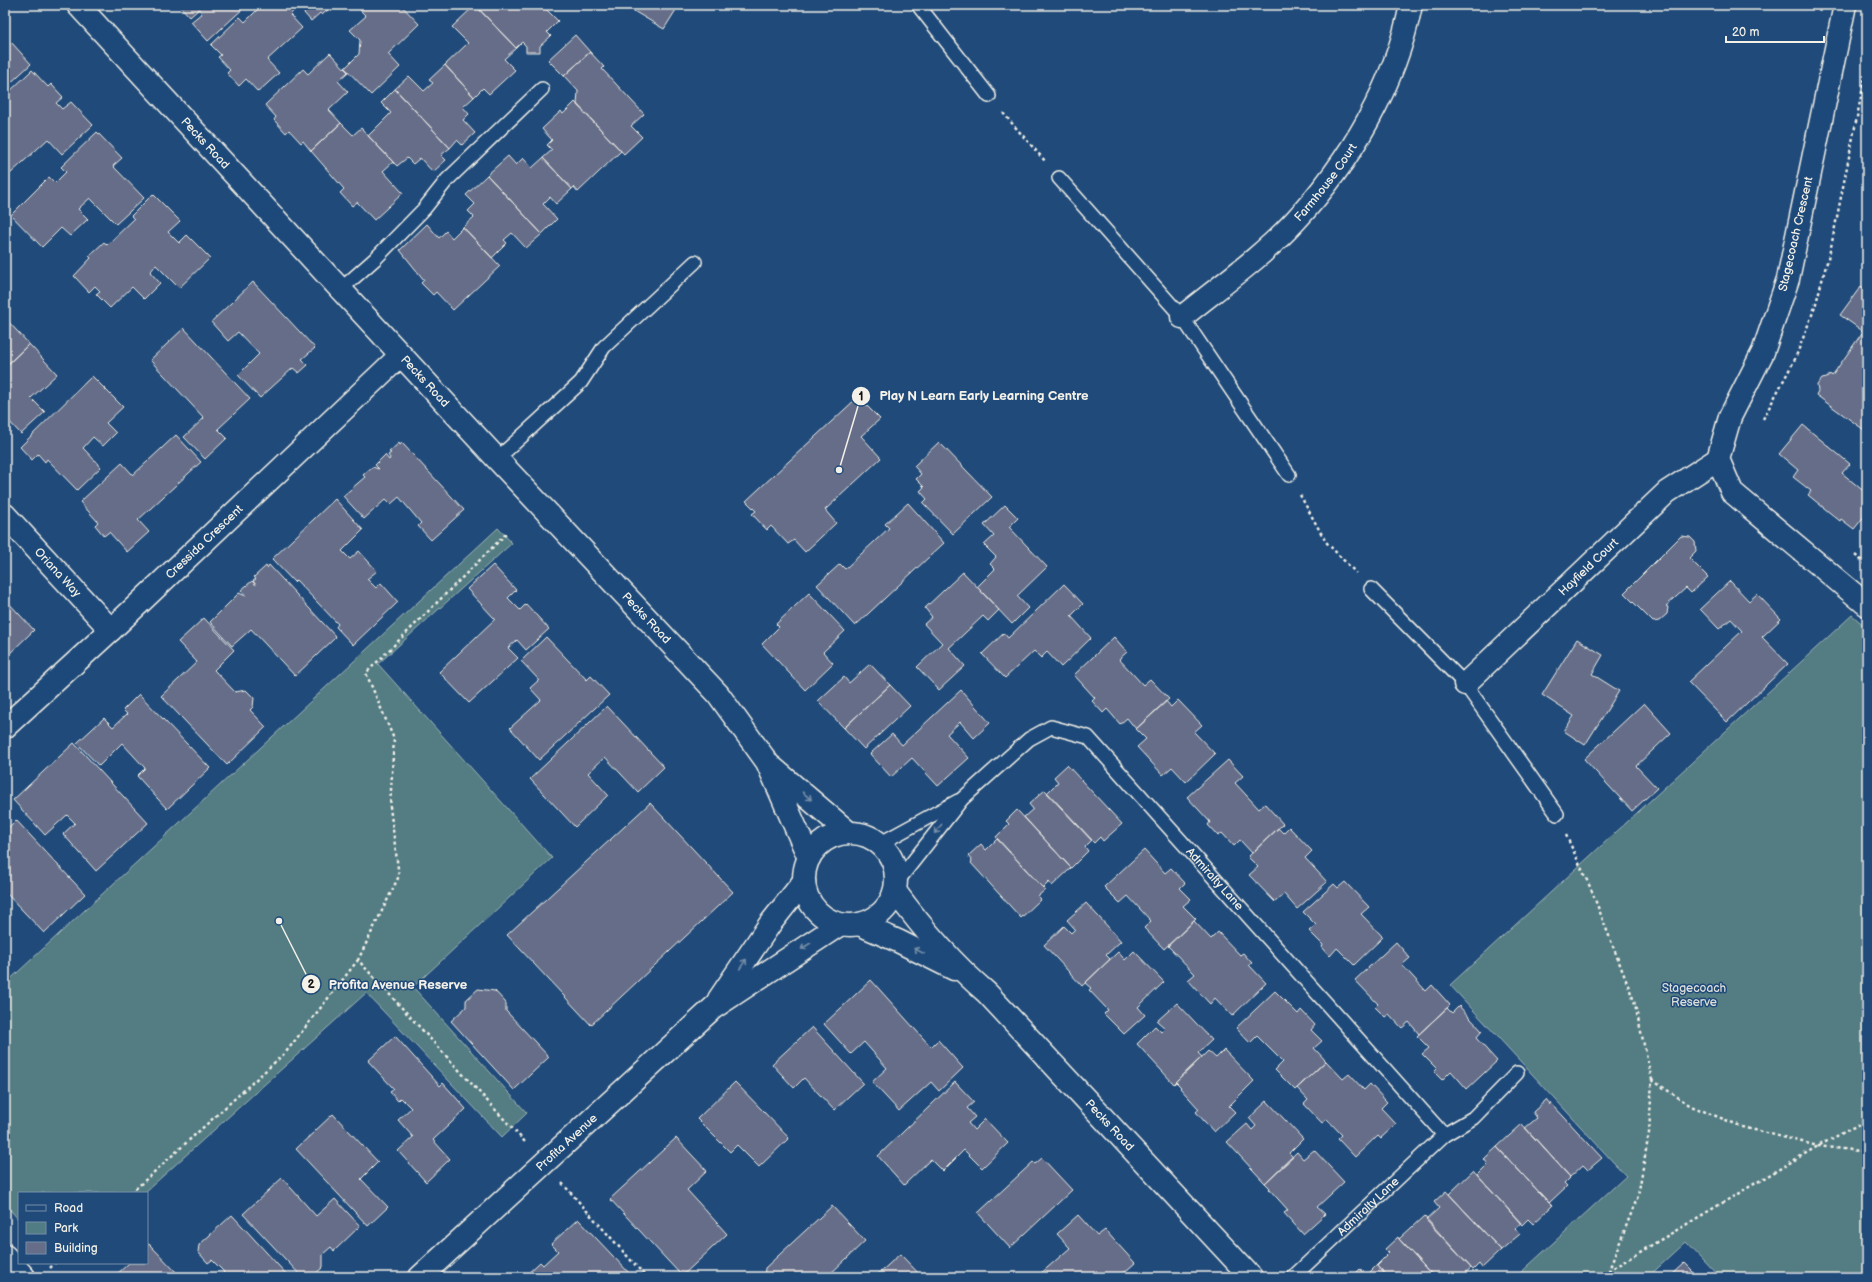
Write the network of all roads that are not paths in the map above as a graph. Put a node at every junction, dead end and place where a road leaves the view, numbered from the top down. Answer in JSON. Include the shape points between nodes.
{"nodes":[{"id":1,"x":78,"y":5,"type":"edge"},
{"id":2,"x":918,"y":5,"type":"edge"},
{"id":3,"x":1411,"y":5,"type":"edge"},
{"id":4,"x":1845,"y":5,"type":"edge"},
{"id":5,"x":542,"y":89,"type":"dead end"},
{"id":6,"x":989,"y":96,"type":"road end"},
{"id":7,"x":1059,"y":178,"type":"road end"},
{"id":8,"x":695,"y":262,"type":"dead end"},
{"id":9,"x":340,"y":290,"type":"junction"},
{"id":10,"x":1182,"y":318,"type":"junction"},
{"id":11,"x":401,"y":355,"type":"junction"},
{"id":12,"x":497,"y":459,"type":"junction"},
{"id":13,"x":1718,"y":459,"type":"junction"},
{"id":14,"x":1288,"y":475,"type":"road end"},
{"id":15,"x":5,"y":515,"type":"edge"},
{"id":16,"x":1371,"y":589,"type":"road end"},
{"id":17,"x":1867,"y":605,"type":"edge"},
{"id":18,"x":111,"y":630,"type":"junction"},
{"id":19,"x":1465,"y":684,"type":"junction"},
{"id":20,"x":5,"y":727,"type":"edge"},
{"id":21,"x":767,"y":762,"type":"junction"},
{"id":22,"x":962,"y":799,"type":"junction"},
{"id":23,"x":1557,"y":814,"type":"road end"},
{"id":24,"x":848,"y":832,"type":"junction"},
{"id":25,"x":881,"y":843,"type":"junction"},
{"id":26,"x":809,"y":858,"type":"junction"},
{"id":27,"x":804,"y":881,"type":"junction"},
{"id":28,"x":896,"y":887,"type":"junction"},
{"id":29,"x":849,"y":924,"type":"junction"},
{"id":30,"x":966,"y":975,"type":"junction"},
{"id":31,"x":712,"y":1008,"type":"junction"},
{"id":32,"x":1517,"y":1073,"type":"dead end"},
{"id":33,"x":1444,"y":1135,"type":"junction"},
{"id":34,"x":5,"y":1256,"type":"edge"},
{"id":35,"x":24,"y":1277,"type":"edge"},
{"id":36,"x":420,"y":1277,"type":"edge"},
{"id":37,"x":1251,"y":1277,"type":"edge"},
{"id":38,"x":1292,"y":1277,"type":"edge"}],
"edges":[{"from":1,"to":9,"type":"street","name":"Pecks Road"},
{"from":2,"to":6,"type":"lane"},
{"from":3,"to":10,"type":"street","name":"Farmhouse Court","via":[[1407,28],[1372,113],[1326,186],[1294,222]]},
{"from":4,"to":13,"type":"street","name":"Stagecoach Crescent","via":[[1788,278],[1763,352],[1730,417]]},
{"from":5,"to":9,"type":"lane","via":[[447,180],[424,209],[375,259]]},
{"from":7,"to":10,"type":"lane"},
{"from":8,"to":12,"type":"lane","via":[[604,347],[581,382]]},
{"from":9,"to":11,"type":"street","name":"Pecks Road"},
{"from":10,"to":14,"type":"lane"},
{"from":11,"to":12,"type":"street","name":"Pecks Road"},
{"from":11,"to":18,"type":"street","name":"Cressida Crescent"},
{"from":12,"to":21,"type":"street","name":"Pecks Road","via":[[718,694]]},
{"from":13,"to":17,"type":"street","via":[[1732,492]]},
{"from":13,"to":19,"type":"street","name":"Hayfield Court","via":[[1667,492]]},
{"from":15,"to":18,"type":"street","name":"Oriana Way"},
{"from":16,"to":19,"type":"lane"},
{"from":18,"to":20,"type":"street","name":"Cressida Crescent"},
{"from":19,"to":23,"type":"lane"},
{"from":21,"to":24,"type":"street","name":"Pecks Road","one_way":true},
{"from":21,"to":26,"type":"street","name":"Pecks Road"},
{"from":22,"to":25,"type":"lane","name":"Admiralty Lane"},
{"from":22,"to":28,"type":"lane","name":"Admiralty Lane","one_way":true},
{"from":22,"to":33,"type":"lane","name":"Admiralty Lane","via":[[1029,739],[1051,727],[1088,737]]},
{"from":24,"to":25,"type":"street","via":[[860,833]]},
{"from":24,"to":26,"type":"street","via":[[832,836],[818,844]]},
{"from":25,"to":28,"type":"street","via":[[890,854],[896,868]]},
{"from":26,"to":27,"type":"street","via":[[804,869]]},
{"from":27,"to":29,"type":"street","via":[[806,895],[814,908],[825,918]]},
{"from":31,"to":27,"type":"street","name":"Profita Avenue","one_way":true,"via":[[770,924]]},
{"from":28,"to":29,"type":"street","via":[[890,903],[882,913],[871,920]]},
{"from":28,"to":30,"type":"street","name":"Pecks Road","via":[[917,921]]},
{"from":30,"to":29,"type":"street","name":"Pecks Road","one_way":true,"via":[[898,941]]},
{"from":29,"to":31,"type":"street","name":"Profita Avenue","one_way":true},
{"from":30,"to":37,"type":"street","name":"Pecks Road","via":[[987,993]]},
{"from":31,"to":36,"type":"street","name":"Profita Avenue"},
{"from":32,"to":33,"type":"lane","name":"Admiralty Lane","via":[[1473,1118]]},
{"from":33,"to":38,"type":"lane","name":"Admiralty Lane"},
{"from":34,"to":35,"type":"street"}]}
